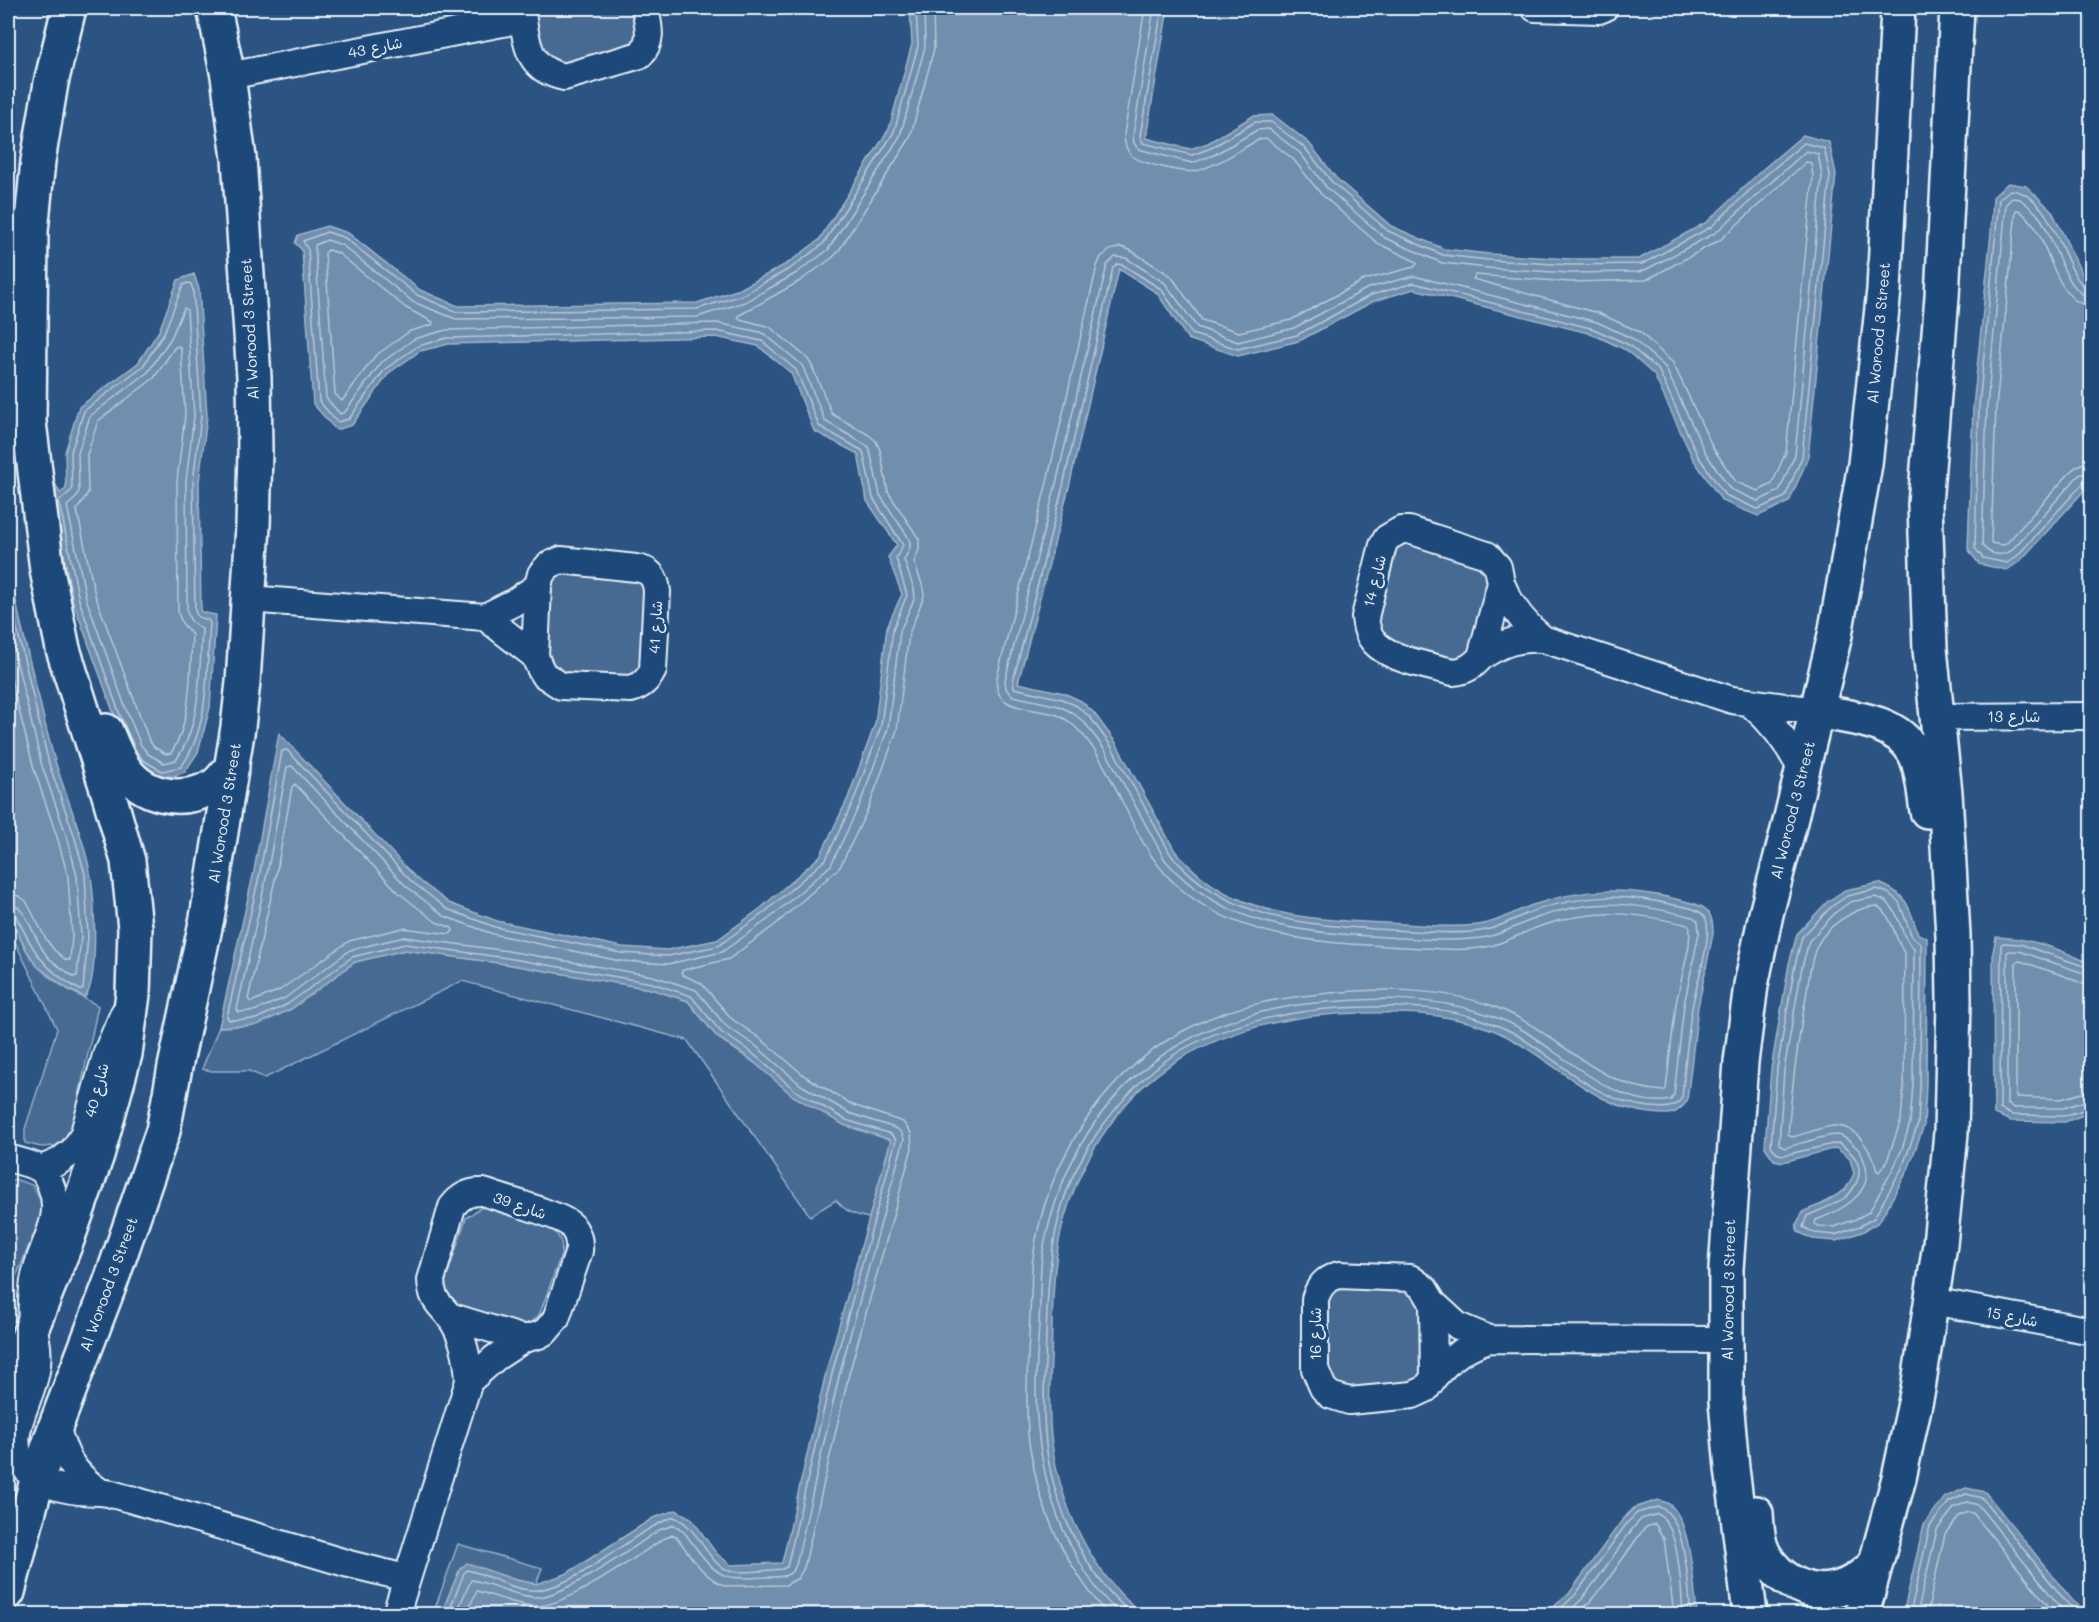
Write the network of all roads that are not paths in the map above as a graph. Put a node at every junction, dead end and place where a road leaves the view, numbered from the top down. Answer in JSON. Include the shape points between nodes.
{"nodes":[{"id":1,"x":69,"y":8,"type":"edge"},
{"id":2,"x":645,"y":8,"type":"edge"},
{"id":3,"x":1535,"y":8,"type":"edge"},
{"id":4,"x":1604,"y":8,"type":"edge"},
{"id":5,"x":1898,"y":8,"type":"edge"},
{"id":6,"x":1957,"y":8,"type":"edge"},
{"id":7,"x":522,"y":13,"type":"edge"},
{"id":8,"x":213,"y":15,"type":"edge"},
{"id":9,"x":228,"y":76,"type":"junction"},
{"id":10,"x":18,"y":379,"type":"edge"},
{"id":11,"x":1501,"y":583,"type":"junction"},
{"id":12,"x":538,"y":586,"type":"junction"},
{"id":13,"x":248,"y":599,"type":"junction"},
{"id":14,"x":486,"y":617,"type":"junction"},
{"id":15,"x":1543,"y":639,"type":"junction"},
{"id":16,"x":63,"y":650,"type":"junction"},
{"id":17,"x":535,"y":656,"type":"junction"},
{"id":18,"x":1481,"y":657,"type":"junction"},
{"id":19,"x":1751,"y":704,"type":"junction"},
{"id":20,"x":1817,"y":711,"type":"junction"},
{"id":21,"x":2091,"y":716,"type":"edge"},
{"id":22,"x":1937,"y":717,"type":"junction"},
{"id":23,"x":232,"y":767,"type":"junction"},
{"id":24,"x":1802,"y":771,"type":"junction"},
{"id":25,"x":1953,"y":936,"type":"junction"},
{"id":26,"x":133,"y":994,"type":"junction"},
{"id":27,"x":8,"y":1158,"type":"edge"},
{"id":28,"x":41,"y":1169,"type":"junction"},
{"id":29,"x":1932,"y":1301,"type":"junction"},
{"id":30,"x":1433,"y":1303,"type":"junction"},
{"id":31,"x":449,"y":1316,"type":"junction"},
{"id":32,"x":32,"y":1324,"type":"junction"},
{"id":33,"x":2091,"y":1331,"type":"edge"},
{"id":34,"x":524,"y":1339,"type":"junction"},
{"id":35,"x":1489,"y":1339,"type":"junction"},
{"id":36,"x":1726,"y":1340,"type":"junction"},
{"id":37,"x":1434,"y":1377,"type":"junction"},
{"id":38,"x":469,"y":1381,"type":"junction"},
{"id":39,"x":8,"y":1388,"type":"edge"},
{"id":40,"x":1726,"y":1401,"type":"junction"},
{"id":41,"x":56,"y":1425,"type":"junction"},
{"id":42,"x":37,"y":1480,"type":"junction"},
{"id":43,"x":100,"y":1492,"type":"junction"},
{"id":44,"x":1874,"y":1566,"type":"junction"},
{"id":45,"x":406,"y":1578,"type":"junction"},
{"id":46,"x":8,"y":1592,"type":"edge"},
{"id":47,"x":396,"y":1614,"type":"edge"},
{"id":48,"x":1750,"y":1614,"type":"edge"},
{"id":49,"x":1862,"y":1614,"type":"edge"}],
"edges":[{"from":1,"to":10,"type":"street","via":[[38,161]]},
{"from":2,"to":7,"type":"street","name":"شارع 43","via":[[650,34],[640,55],[564,77],[552,75],[534,61]]},
{"from":3,"to":4,"type":"street"},
{"from":5,"to":20,"type":"street","name":"Al Worood 3 Street","via":[[1884,279],[1874,388],[1851,550]]},
{"from":6,"to":22,"type":"street","via":[[1942,297],[1925,504]]},
{"from":7,"to":9,"type":"street","name":"شارع 43"},
{"from":8,"to":9,"type":"street","name":"Al Worood 3 Street"},
{"from":9,"to":13,"type":"street","name":"Al Worood 3 Street","via":[[239,158],[254,377],[255,452]]},
{"from":10,"to":16,"type":"street","via":[[29,422],[47,570]]},
{"from":11,"to":15,"type":"street","name":"شارع 14","via":[[1517,614]]},
{"from":11,"to":18,"type":"street"},
{"from":11,"to":18,"type":"street","name":"شارع 14","via":[[1498,567],[1487,555],[1409,530],[1393,532],[1383,545],[1365,617],[1371,639],[1389,653],[1454,672],[1469,668]]},
{"from":12,"to":14,"type":"street","name":"شارع 41"},
{"from":12,"to":17,"type":"street"},
{"from":12,"to":17,"type":"street","name":"شارع 41","via":[[549,565],[573,560],[645,569],[653,575],[657,592],[653,670],[638,687],[561,686],[543,674]]},
{"from":13,"to":14,"type":"street"},
{"from":13,"to":23,"type":"street","name":"Al Worood 3 Street"},
{"from":14,"to":17,"type":"street","name":"شارع 41"},
{"from":15,"to":18,"type":"street","name":"شارع 14","via":[[1510,641]]},
{"from":15,"to":19,"type":"street","name":"شارع 14"},
{"from":16,"to":23,"type":"street","via":[[123,766],[140,786],[164,796],[191,796],[214,786]]},
{"from":16,"to":26,"type":"street","via":[[128,861],[135,928]]},
{"from":19,"to":20,"type":"street","name":"شارع 14"},
{"from":19,"to":24,"type":"street","name":"شارع 14","via":[[1782,735]]},
{"from":20,"to":24,"type":"street","name":"Al Worood 3 Street"},
{"from":20,"to":25,"type":"street","via":[[1890,729],[1914,752],[1939,886]]},
{"from":21,"to":22,"type":"street","name":"شارع 13"},
{"from":22,"to":25,"type":"street"},
{"from":23,"to":41,"type":"street","name":"Al Worood 3 Street","via":[[207,918],[163,1131]]},
{"from":24,"to":36,"type":"street","name":"Al Worood 3 Street","via":[[1766,914],[1748,1007],[1730,1205]]},
{"from":25,"to":29,"type":"street","via":[[1951,1133]]},
{"from":26,"to":28,"type":"street","name":"شارع 40","via":[[107,1052],[83,1136],[73,1151]]},
{"from":26,"to":32,"type":"street","via":[[125,1054],[97,1155],[68,1240]]},
{"from":27,"to":28,"type":"street"},
{"from":28,"to":32,"type":"street","via":[[50,1181],[57,1210],[34,1280]]},
{"from":29,"to":33,"type":"street","name":"شارع 15"},
{"from":29,"to":44,"type":"street","via":[[1899,1478]]},
{"from":30,"to":35,"type":"street","name":"شارع 16","via":[[1458,1326]]},
{"from":30,"to":37,"type":"street"},
{"from":30,"to":37,"type":"street","name":"شارع 16","via":[[1424,1288],[1410,1278],[1338,1275],[1330,1277],[1315,1299],[1316,1369],[1330,1395],[1349,1401],[1413,1395],[1426,1389]]},
{"from":31,"to":34,"type":"street"},
{"from":31,"to":34,"type":"street","name":"شارع 39","via":[[433,1297],[430,1280],[452,1206],[465,1194],[483,1192],[565,1220],[580,1242],[556,1319],[546,1331]]},
{"from":31,"to":38,"type":"street","name":"شارع 39","via":[[465,1348]]},
{"from":32,"to":39,"type":"street"},
{"from":32,"to":42,"type":"street","via":[[37,1340],[36,1374],[16,1441],[19,1457]]},
{"from":34,"to":38,"type":"street","name":"شارع 39"},
{"from":35,"to":36,"type":"street","name":"شارع 16"},
{"from":35,"to":37,"type":"street","name":"شارع 16","via":[[1458,1353]]},
{"from":36,"to":40,"type":"street","name":"Al Worood 3 Street"},
{"from":38,"to":45,"type":"street","name":"شارع 39"},
{"from":40,"to":44,"type":"street","via":[[1748,1464],[1763,1552],[1775,1571],[1793,1584],[1815,1590],[1837,1589]]},
{"from":40,"to":48,"type":"street","name":"Al Worood 3 Street"},
{"from":41,"to":42,"type":"street","name":"Al Worood 3 Street"},
{"from":41,"to":43,"type":"street","via":[[70,1464]]},
{"from":42,"to":43,"type":"street","via":[[79,1492]]},
{"from":42,"to":46,"type":"street","name":"Al Worood 3 Street"},
{"from":43,"to":45,"type":"street"},
{"from":44,"to":49,"type":"street"},
{"from":45,"to":47,"type":"street","name":"شارع 39"}]}
